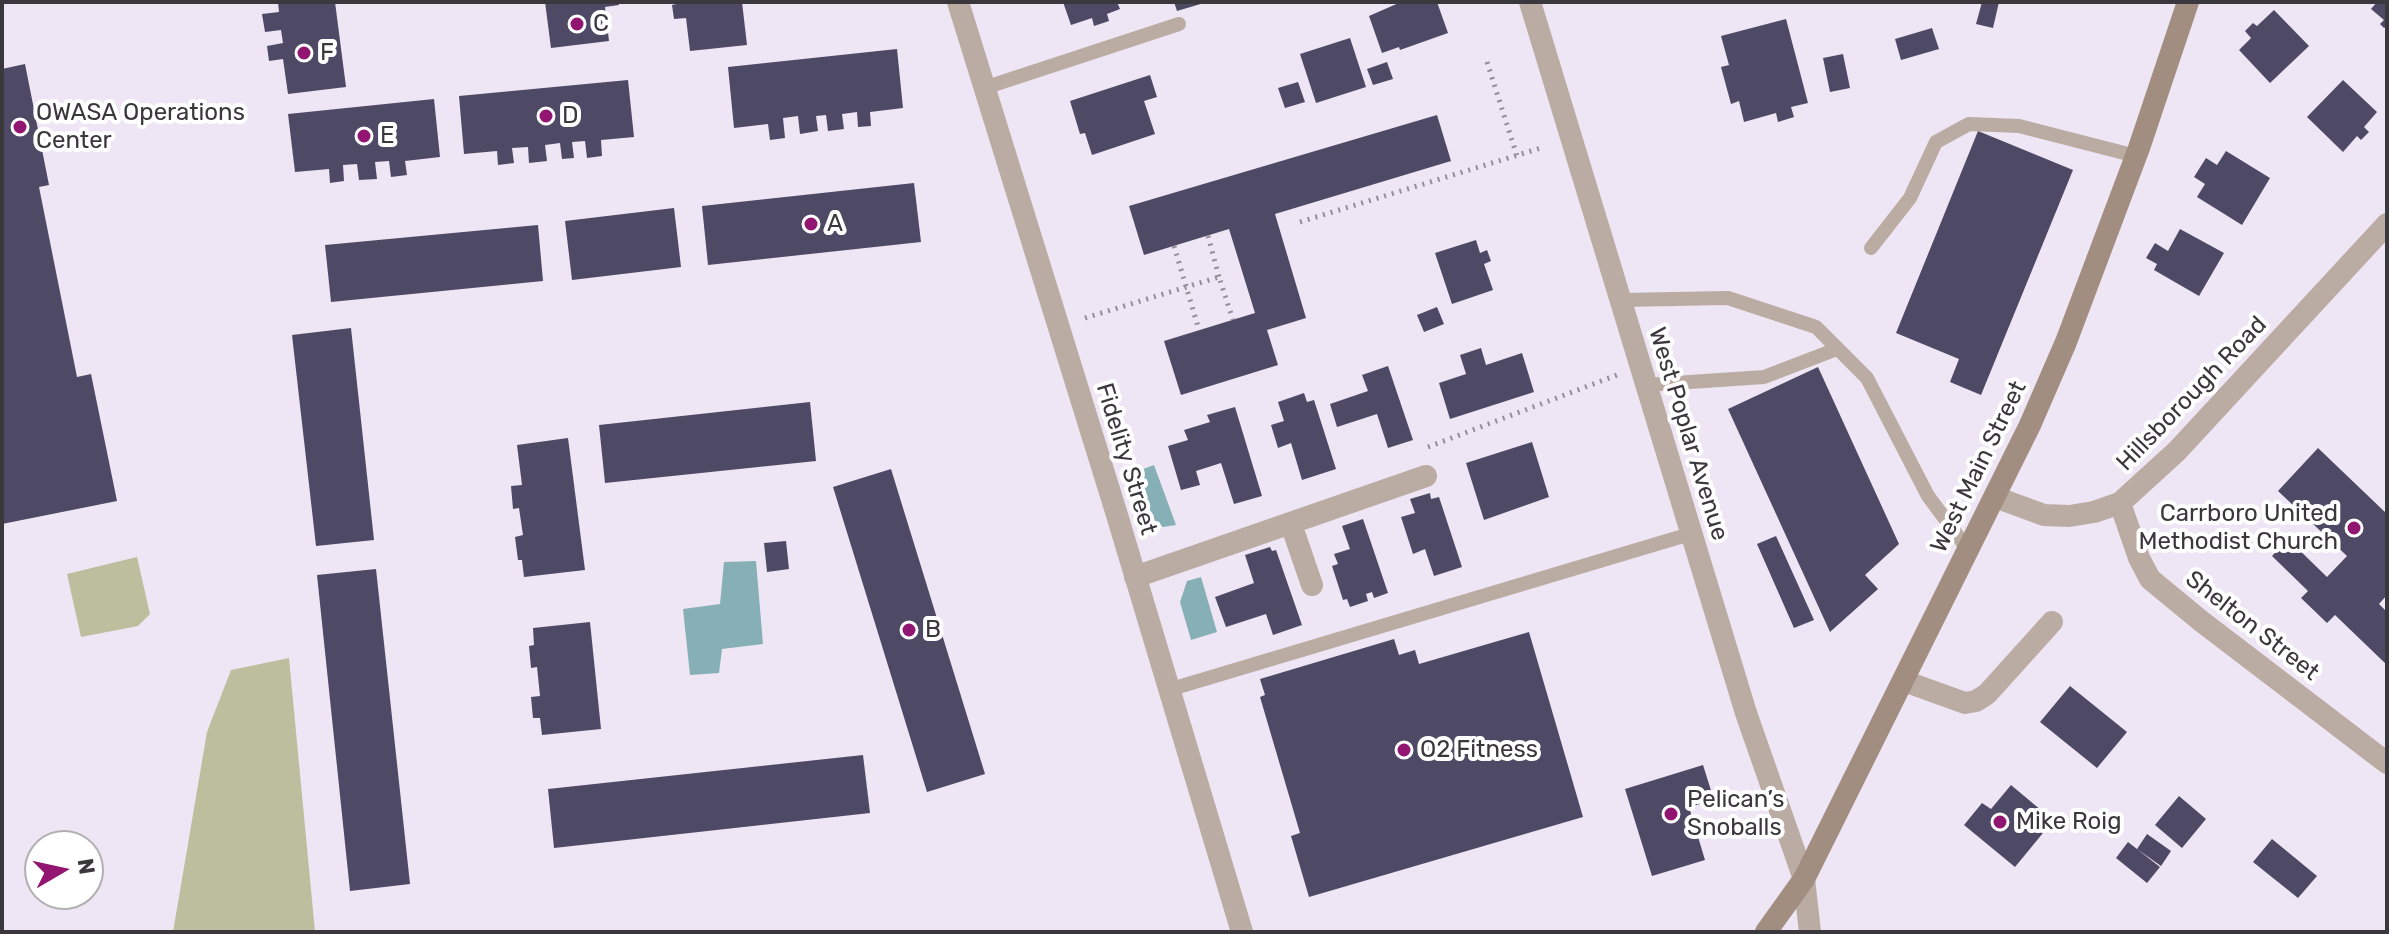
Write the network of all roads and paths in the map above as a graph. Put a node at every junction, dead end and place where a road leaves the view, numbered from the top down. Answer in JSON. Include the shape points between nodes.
{"nodes":[{"id":1,"x":958,"y":2,"type":"edge"},
{"id":2,"x":1530,"y":2,"type":"edge"},
{"id":3,"x":2188,"y":2,"type":"edge"},
{"id":4,"x":1179,"y":24,"type":"dead end"},
{"id":5,"x":1487,"y":62,"type":"dead end"},
{"id":6,"x":984,"y":88,"type":"junction"},
{"id":7,"x":1571,"y":137,"type":"junction"},
{"id":8,"x":1517,"y":156,"type":"junction"},
{"id":9,"x":2136,"y":156,"type":"junction"},
{"id":10,"x":1300,"y":222,"type":"dead end"},
{"id":11,"x":2387,"y":224,"type":"edge"},
{"id":12,"x":1208,"y":236,"type":"dead end"},
{"id":13,"x":1174,"y":246,"type":"dead end"},
{"id":14,"x":1871,"y":248,"type":"dead end"},
{"id":15,"x":1219,"y":277,"type":"junction"},
{"id":16,"x":1186,"y":287,"type":"junction"},
{"id":17,"x":1621,"y":300,"type":"junction"},
{"id":18,"x":1233,"y":320,"type":"dead end"},
{"id":19,"x":1057,"y":327,"type":"junction"},
{"id":20,"x":1199,"y":330,"type":"dead end"},
{"id":21,"x":1837,"y":349,"type":"junction"},
{"id":22,"x":1643,"y":375,"type":"junction"},
{"id":23,"x":1450,"y":437,"type":"dead end"},
{"id":24,"x":1426,"y":476,"type":"dead end"},
{"id":25,"x":1995,"y":497,"type":"junction"},
{"id":26,"x":2120,"y":503,"type":"junction"},
{"id":27,"x":1291,"y":524,"type":"junction"},
{"id":28,"x":1690,"y":534,"type":"junction"},
{"id":29,"x":1969,"y":551,"type":"junction"},
{"id":30,"x":1135,"y":577,"type":"junction"},
{"id":31,"x":1312,"y":585,"type":"dead end"},
{"id":32,"x":2052,"y":622,"type":"dead end"},
{"id":33,"x":1904,"y":681,"type":"junction"},
{"id":34,"x":1168,"y":690,"type":"junction"},
{"id":35,"x":2387,"y":763,"type":"edge"},
{"id":36,"x":1804,"y":879,"type":"junction"},
{"id":37,"x":1242,"y":932,"type":"edge"},
{"id":38,"x":1766,"y":932,"type":"edge"},
{"id":39,"x":1810,"y":932,"type":"edge"}],
"edges":[{"from":1,"to":6,"type":"street","name":"Fidelity Street"},
{"from":2,"to":7,"type":"street","name":"West Poplar Avenue"},
{"from":3,"to":9,"type":"main road","name":"West Main Street"},
{"from":4,"to":6,"type":"lane"},
{"from":5,"to":8,"type":"path"},
{"from":6,"to":19,"type":"street","name":"Fidelity Street"},
{"from":7,"to":8,"type":"path"},
{"from":7,"to":17,"type":"street","name":"West Poplar Avenue"},
{"from":8,"to":10,"type":"path"},
{"from":9,"to":14,"type":"lane","via":[[2019,126],[1969,124],[1936,142],[1910,198]]},
{"from":9,"to":25,"type":"main road","name":"West Main Street","via":[[2066,342]]},
{"from":11,"to":26,"type":"street","name":"Hillsborough Road","via":[[2177,451]]},
{"from":12,"to":15,"type":"path"},
{"from":13,"to":16,"type":"path"},
{"from":15,"to":16,"type":"path"},
{"from":15,"to":18,"type":"path"},
{"from":16,"to":19,"type":"path"},
{"from":16,"to":20,"type":"path"},
{"from":17,"to":21,"type":"lane","via":[[1728,298],[1816,327]]},
{"from":17,"to":22,"type":"street","name":"West Poplar Avenue"},
{"from":19,"to":30,"type":"street","name":"Fidelity Street"},
{"from":21,"to":22,"type":"lane","via":[[1764,377]]},
{"from":21,"to":29,"type":"lane","via":[[1867,378],[1928,496]]},
{"from":22,"to":23,"type":"path"},
{"from":22,"to":28,"type":"street","name":"West Poplar Avenue"},
{"from":24,"to":27,"type":"street"},
{"from":25,"to":26,"type":"street","name":"Hillsborough Road","via":[[2057,516]]},
{"from":25,"to":29,"type":"main road","name":"West Main Street"},
{"from":26,"to":35,"type":"street","name":"Shelton Street","via":[[2150,579]]},
{"from":27,"to":30,"type":"street"},
{"from":27,"to":31,"type":"street"},
{"from":28,"to":34,"type":"lane"},
{"from":28,"to":36,"type":"street","name":"West Poplar Avenue"},
{"from":29,"to":33,"type":"main road","name":"West Main Street"},
{"from":30,"to":34,"type":"street","name":"Fidelity Street"},
{"from":32,"to":33,"type":"street","via":[[1976,701],[1965,703]]},
{"from":33,"to":36,"type":"main road","name":"West Main Street"},
{"from":34,"to":37,"type":"street","name":"Fidelity Street"},
{"from":36,"to":38,"type":"main road","name":"West Main Street"},
{"from":36,"to":39,"type":"street","name":"West Poplar Avenue"}]}
